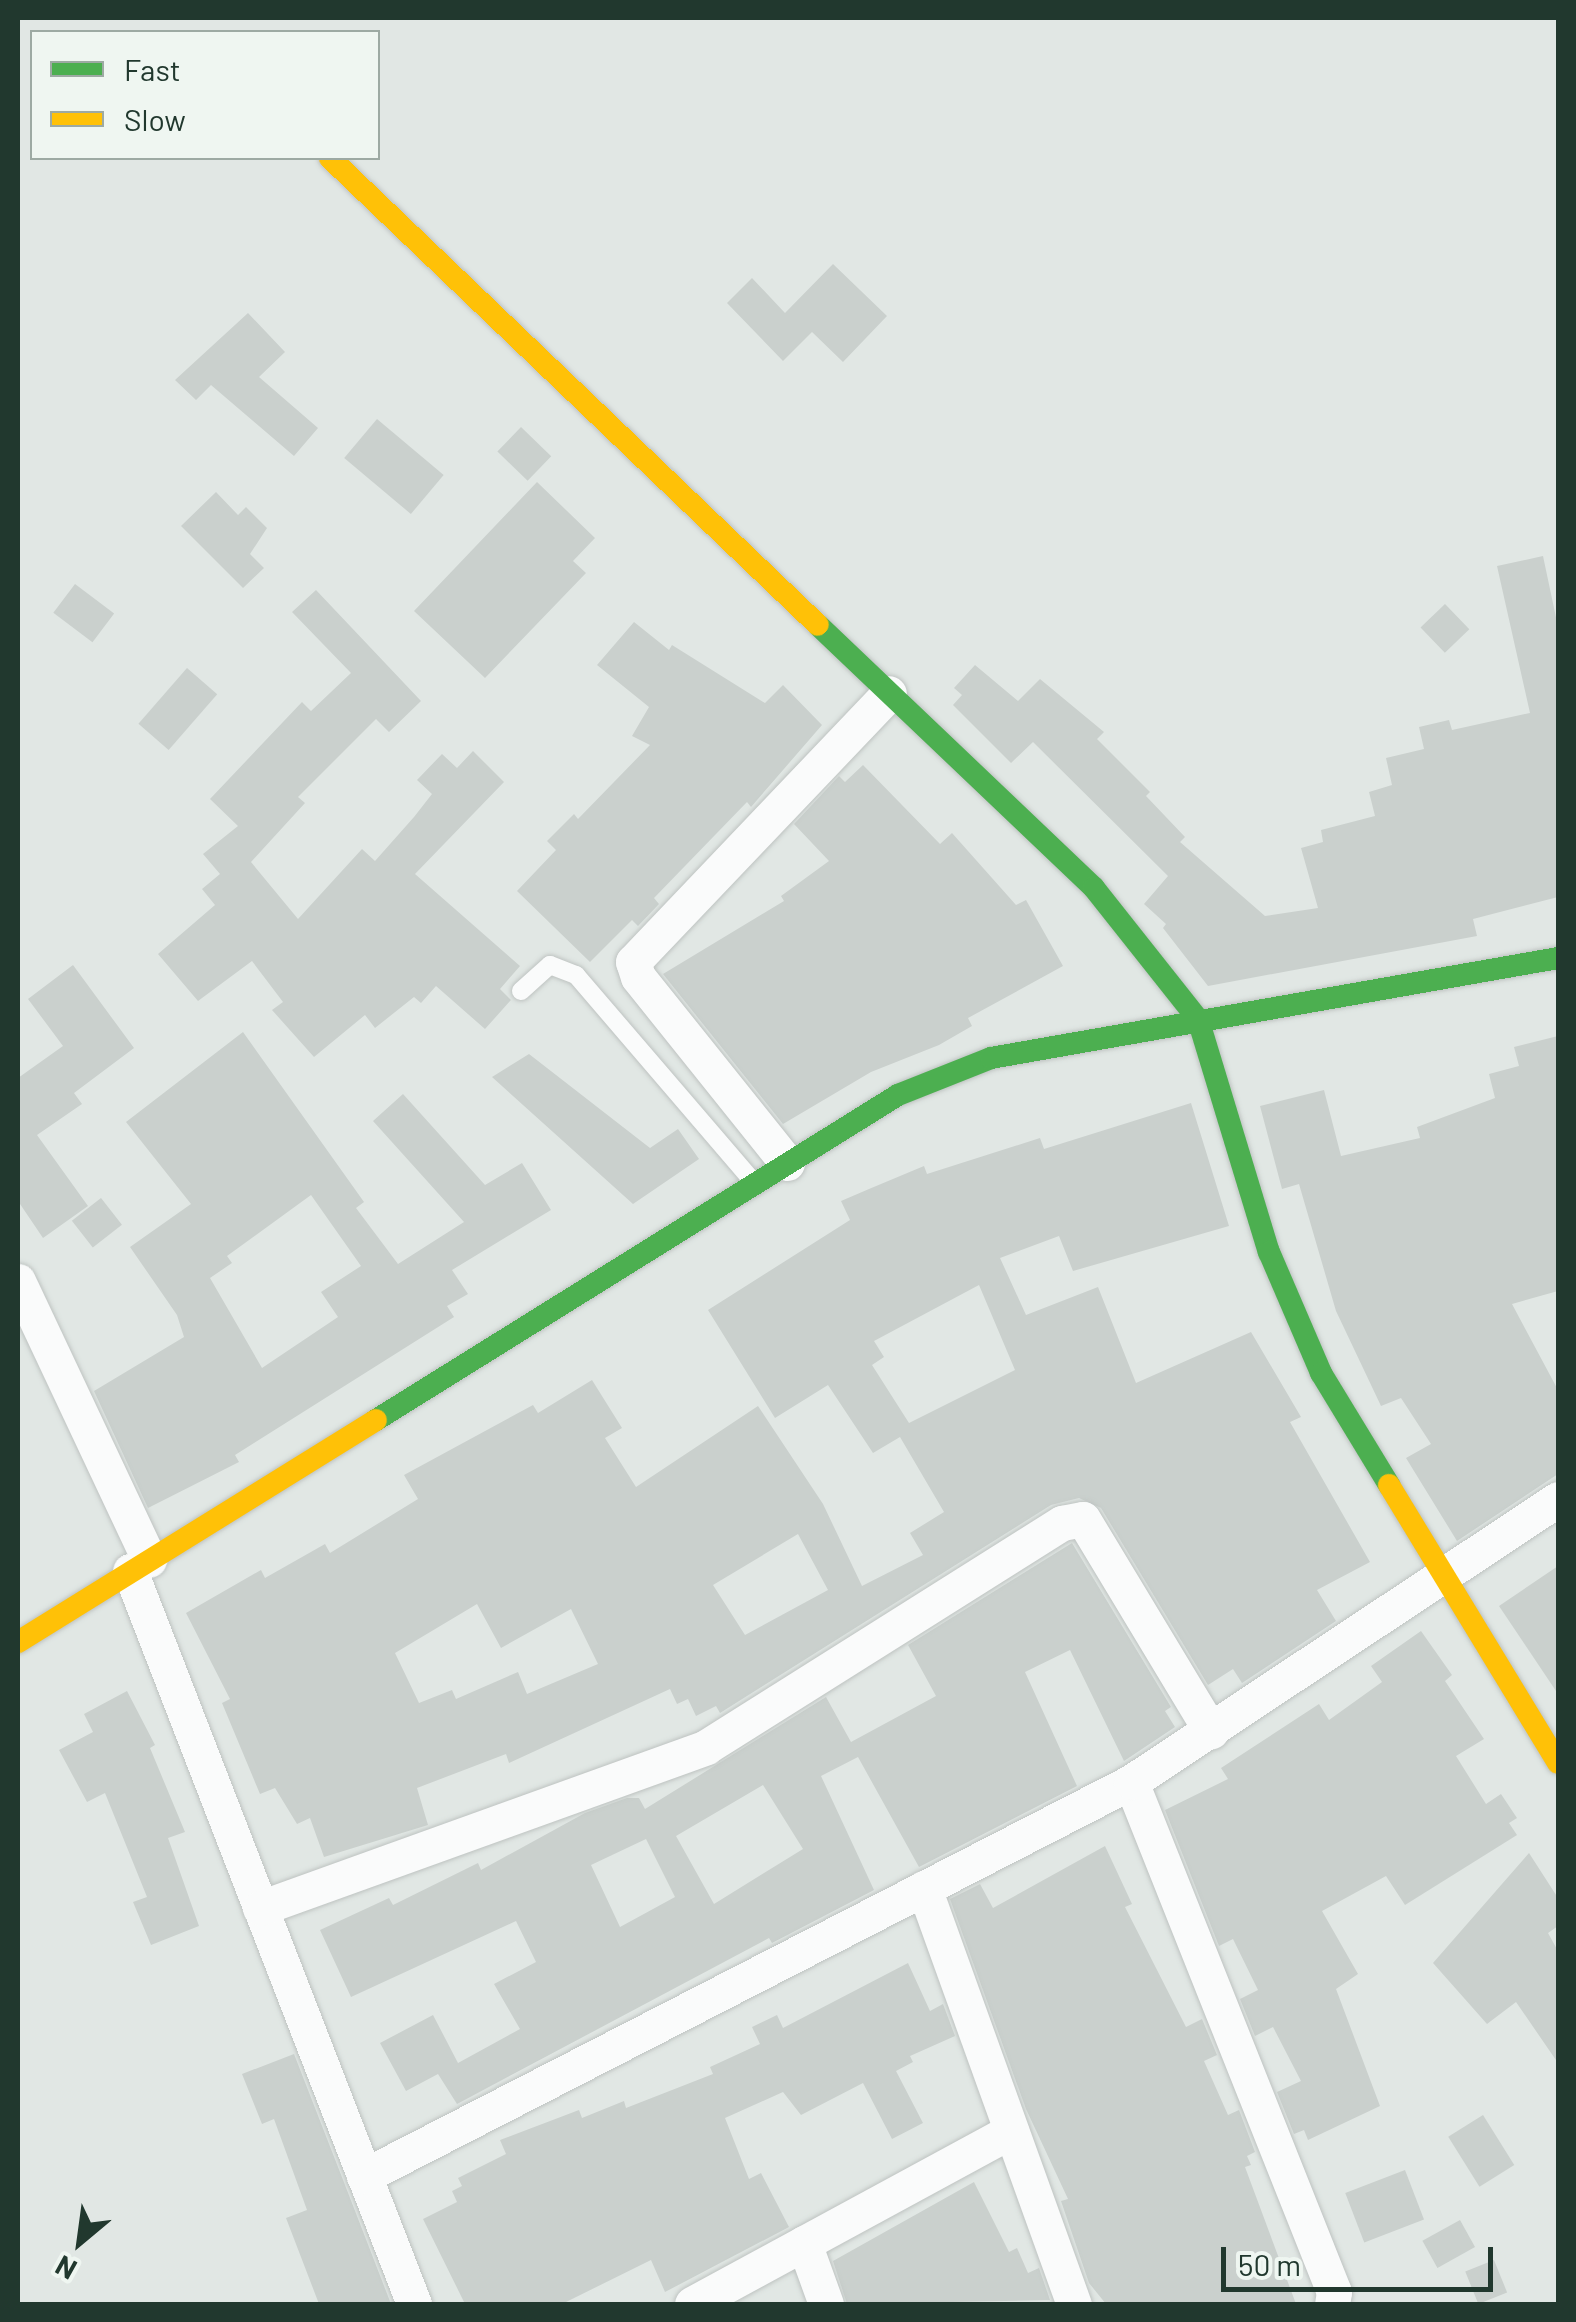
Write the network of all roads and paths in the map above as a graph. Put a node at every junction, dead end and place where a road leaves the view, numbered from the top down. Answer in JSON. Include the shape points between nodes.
{"nodes":[{"id":1,"x":332,"y":160,"type":"edge"},
{"id":2,"x":889,"y":692,"type":"junction"},
{"id":3,"x":1558,"y":958,"type":"edge"},
{"id":4,"x":521,"y":992,"type":"dead end"},
{"id":5,"x":1198,"y":1019,"type":"junction"},
{"id":6,"x":787,"y":1163,"type":"junction"},
{"id":7,"x":754,"y":1183,"type":"junction"},
{"id":8,"x":18,"y":1280,"type":"edge"},
{"id":9,"x":1558,"y":1499,"type":"edge"},
{"id":10,"x":139,"y":1566,"type":"junction"},
{"id":11,"x":1440,"y":1576,"type":"junction"},
{"id":12,"x":18,"y":1642,"type":"edge"},
{"id":13,"x":1212,"y":1731,"type":"junction"},
{"id":14,"x":1558,"y":1764,"type":"edge"},
{"id":15,"x":1131,"y":1782,"type":"junction"},
{"id":16,"x":924,"y":1888,"type":"junction"},
{"id":17,"x":260,"y":1908,"type":"junction"},
{"id":18,"x":1012,"y":2130,"type":"junction"},
{"id":19,"x":364,"y":2176,"type":"junction"},
{"id":20,"x":804,"y":2243,"type":"junction"},
{"id":21,"x":414,"y":2304,"type":"edge"},
{"id":22,"x":692,"y":2304,"type":"edge"},
{"id":23,"x":826,"y":2304,"type":"edge"},
{"id":24,"x":1074,"y":2304,"type":"edge"},
{"id":25,"x":1332,"y":2304,"type":"edge"}],
"edges":[{"from":1,"to":2,"type":"main road"},
{"from":2,"to":5,"type":"main road","via":[[1094,888]]},
{"from":2,"to":6,"type":"street","via":[[633,962],[638,977]]},
{"from":3,"to":5,"type":"main road"},
{"from":4,"to":7,"type":"lane","via":[[550,966],[576,975]]},
{"from":5,"to":6,"type":"main road","via":[[991,1058],[898,1095]]},
{"from":5,"to":11,"type":"main road","via":[[1269,1252],[1322,1373]]},
{"from":6,"to":7,"type":"main road"},
{"from":7,"to":10,"type":"main road"},
{"from":8,"to":10,"type":"street"},
{"from":9,"to":11,"type":"street"},
{"from":10,"to":12,"type":"main road"},
{"from":10,"to":17,"type":"street"},
{"from":11,"to":13,"type":"street"},
{"from":11,"to":14,"type":"main road"},
{"from":13,"to":15,"type":"street"},
{"from":13,"to":17,"type":"street","via":[[1083,1519],[1062,1523],[706,1746]]},
{"from":15,"to":16,"type":"street"},
{"from":15,"to":25,"type":"street","via":[[1334,2292]]},
{"from":16,"to":18,"type":"street"},
{"from":16,"to":19,"type":"street"},
{"from":17,"to":19,"type":"street"},
{"from":18,"to":20,"type":"street"},
{"from":18,"to":24,"type":"street"},
{"from":19,"to":21,"type":"street"},
{"from":20,"to":22,"type":"street"},
{"from":20,"to":23,"type":"street"}]}
